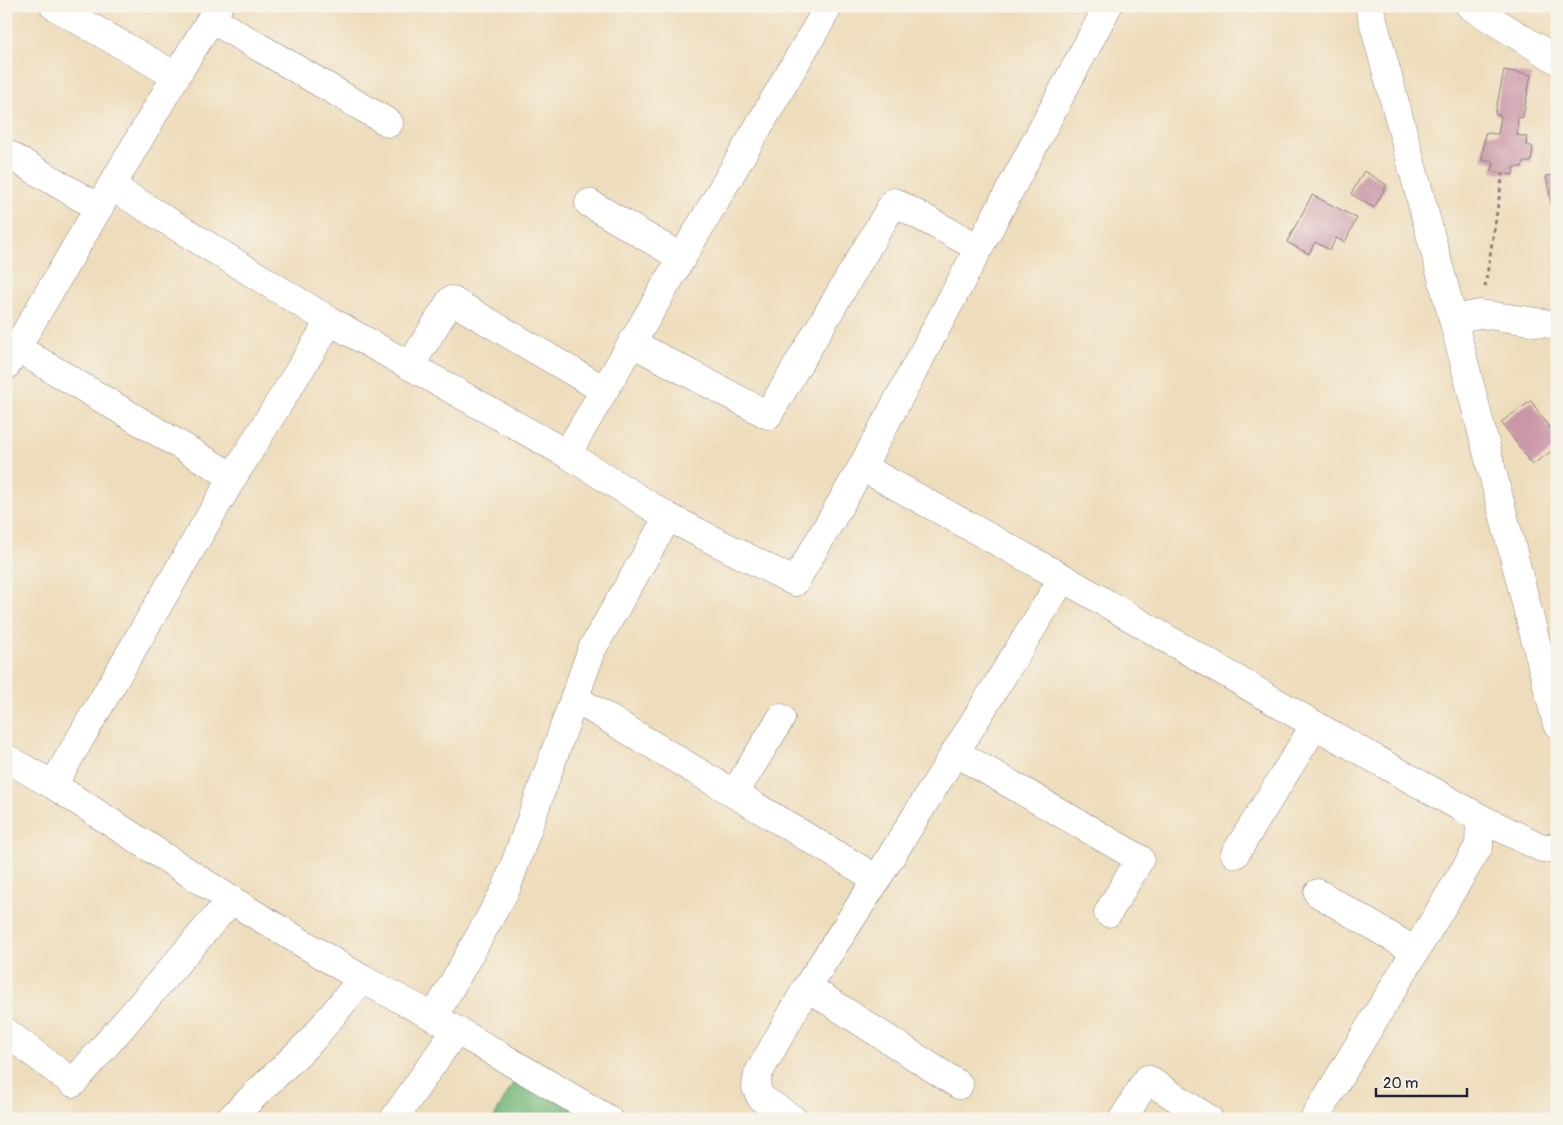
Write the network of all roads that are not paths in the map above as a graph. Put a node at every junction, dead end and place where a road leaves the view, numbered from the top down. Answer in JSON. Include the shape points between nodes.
{"nodes":[{"id":1,"x":54,"y":6,"type":"edge"},
{"id":2,"x":829,"y":6,"type":"edge"},
{"id":3,"x":1108,"y":6,"type":"edge"},
{"id":4,"x":1370,"y":6,"type":"edge"},
{"id":5,"x":1470,"y":6,"type":"edge"},
{"id":6,"x":215,"y":13,"type":"edge"},
{"id":7,"x":1557,"y":60,"type":"edge"},
{"id":8,"x":176,"y":76,"type":"junction"},
{"id":9,"x":388,"y":123,"type":"dead end"},
{"id":10,"x":6,"y":153,"type":"edge"},
{"id":11,"x":105,"y":197,"type":"junction"},
{"id":12,"x":589,"y":203,"type":"dead end"},
{"id":13,"x":979,"y":248,"type":"junction"},
{"id":14,"x":682,"y":258,"type":"junction"},
{"id":15,"x":1453,"y":319,"type":"junction"},
{"id":16,"x":330,"y":321,"type":"junction"},
{"id":17,"x":1557,"y":325,"type":"edge"},
{"id":18,"x":632,"y":343,"type":"junction"},
{"id":19,"x":12,"y":357,"type":"edge"},
{"id":20,"x":410,"y":366,"type":"junction"},
{"id":21,"x":604,"y":390,"type":"junction"},
{"id":22,"x":567,"y":454,"type":"junction"},
{"id":23,"x":862,"y":466,"type":"junction"},
{"id":24,"x":233,"y":477,"type":"junction"},
{"id":25,"x":668,"y":516,"type":"junction"},
{"id":26,"x":1062,"y":578,"type":"junction"},
{"id":27,"x":1552,"y":678,"type":"edge"},
{"id":28,"x":574,"y":698,"type":"junction"},
{"id":29,"x":781,"y":718,"type":"dead end"},
{"id":30,"x":1557,"y":724,"type":"edge"},
{"id":31,"x":1315,"y":725,"type":"junction"},
{"id":32,"x":955,"y":752,"type":"junction"},
{"id":33,"x":6,"y":758,"type":"edge"},
{"id":34,"x":52,"y":785,"type":"junction"},
{"id":35,"x":734,"y":794,"type":"junction"},
{"id":36,"x":1480,"y":818,"type":"junction"},
{"id":37,"x":1557,"y":848,"type":"edge"},
{"id":38,"x":1235,"y":854,"type":"dead end"},
{"id":39,"x":877,"y":879,"type":"junction"},
{"id":40,"x":1318,"y":893,"type":"dead end"},
{"id":41,"x":231,"y":900,"type":"junction"},
{"id":42,"x":1108,"y":913,"type":"dead end"},
{"id":43,"x":1415,"y":951,"type":"junction"},
{"id":44,"x":362,"y":979,"type":"junction"},
{"id":45,"x":807,"y":987,"type":"junction"},
{"id":46,"x":445,"y":1023,"type":"junction"},
{"id":47,"x":6,"y":1032,"type":"edge"},
{"id":48,"x":959,"y":1085,"type":"dead end"},
{"id":49,"x":238,"y":1117,"type":"edge"},
{"id":50,"x":394,"y":1119,"type":"edge"},
{"id":51,"x":608,"y":1119,"type":"edge"},
{"id":52,"x":793,"y":1119,"type":"edge"},
{"id":53,"x":1123,"y":1119,"type":"edge"},
{"id":54,"x":1209,"y":1119,"type":"edge"},
{"id":55,"x":1314,"y":1119,"type":"edge"}],
"edges":[{"from":1,"to":8,"type":"street"},
{"from":2,"to":14,"type":"street"},
{"from":3,"to":13,"type":"street"},
{"from":4,"to":15,"type":"street"},
{"from":5,"to":7,"type":"street"},
{"from":6,"to":8,"type":"street"},
{"from":6,"to":9,"type":"street"},
{"from":8,"to":11,"type":"street"},
{"from":10,"to":11,"type":"street"},
{"from":11,"to":16,"type":"street"},
{"from":11,"to":19,"type":"street"},
{"from":12,"to":14,"type":"street"},
{"from":13,"to":18,"type":"street","via":[[894,202],[768,415]]},
{"from":13,"to":23,"type":"street"},
{"from":14,"to":18,"type":"street"},
{"from":15,"to":17,"type":"street","via":[[1480,314]]},
{"from":15,"to":27,"type":"street"},
{"from":16,"to":20,"type":"street"},
{"from":16,"to":24,"type":"street"},
{"from":18,"to":21,"type":"street"},
{"from":19,"to":24,"type":"street"},
{"from":20,"to":21,"type":"street","via":[[451,300]]},
{"from":20,"to":22,"type":"street"},
{"from":21,"to":22,"type":"street"},
{"from":22,"to":25,"type":"street"},
{"from":23,"to":25,"type":"street","via":[[794,582]]},
{"from":23,"to":26,"type":"street"},
{"from":24,"to":34,"type":"street"},
{"from":25,"to":28,"type":"street","via":[[592,649]]},
{"from":26,"to":31,"type":"street"},
{"from":26,"to":32,"type":"street"},
{"from":27,"to":30,"type":"street"},
{"from":28,"to":35,"type":"street"},
{"from":28,"to":46,"type":"street","via":[[506,889]]},
{"from":29,"to":35,"type":"street"},
{"from":31,"to":36,"type":"street"},
{"from":31,"to":38,"type":"street"},
{"from":32,"to":39,"type":"street"},
{"from":32,"to":42,"type":"street","via":[[1140,859]]},
{"from":33,"to":34,"type":"street"},
{"from":34,"to":41,"type":"street"},
{"from":35,"to":39,"type":"street"},
{"from":36,"to":37,"type":"street","via":[[1542,848]]},
{"from":36,"to":43,"type":"street","via":[[1479,846]]},
{"from":39,"to":45,"type":"street"},
{"from":40,"to":43,"type":"street"},
{"from":41,"to":44,"type":"street"},
{"from":41,"to":47,"type":"street","via":[[73,1083]]},
{"from":43,"to":55,"type":"street"},
{"from":44,"to":46,"type":"street"},
{"from":44,"to":49,"type":"street","via":[[311,1042]]},
{"from":45,"to":48,"type":"street"},
{"from":45,"to":52,"type":"street","via":[[758,1074],[756,1087],[762,1098]]},
{"from":46,"to":50,"type":"street"},
{"from":46,"to":51,"type":"street"},
{"from":53,"to":54,"type":"street","via":[[1147,1079]]}]}
